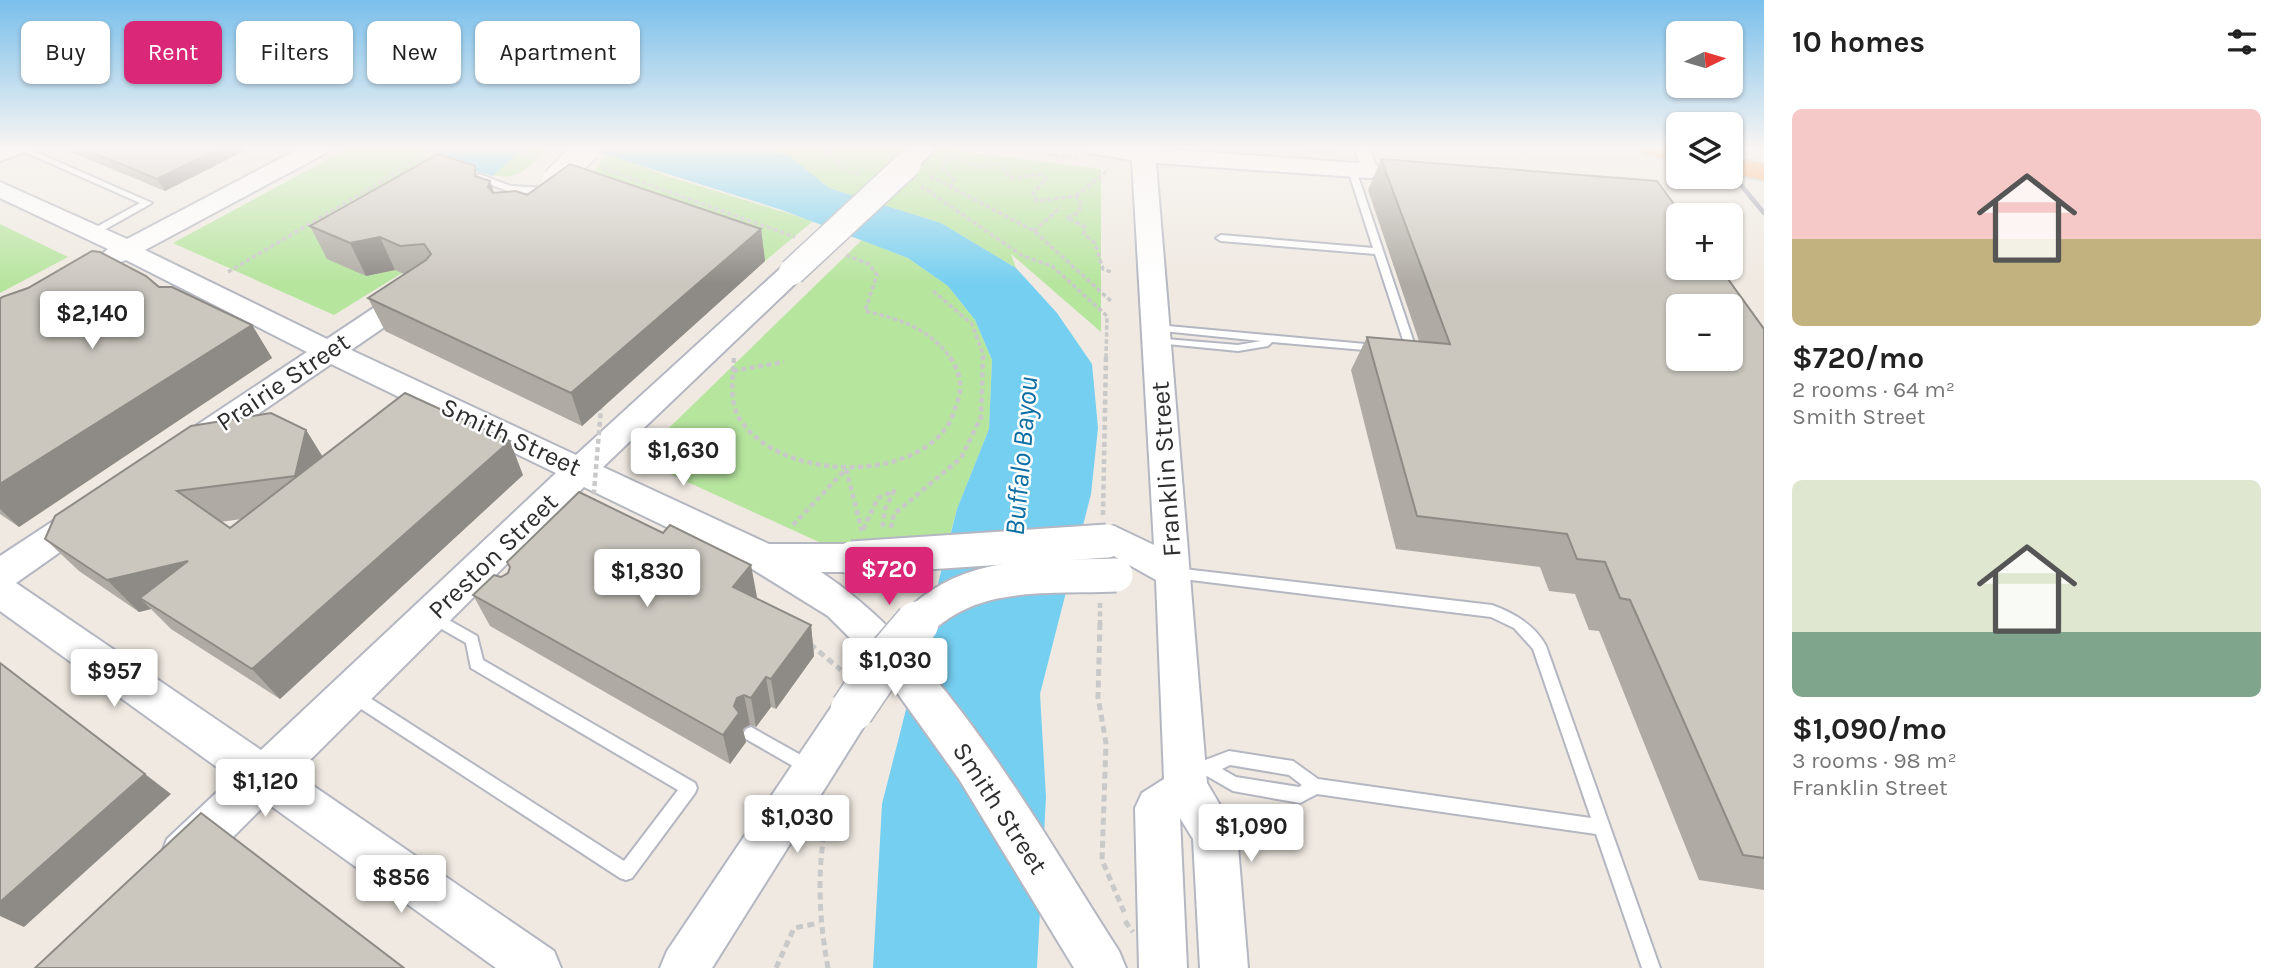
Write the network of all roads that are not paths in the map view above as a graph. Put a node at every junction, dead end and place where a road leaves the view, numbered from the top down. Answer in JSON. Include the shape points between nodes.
{"nodes":[{"id":1,"x":9,"y":193,"type":"edge"},
{"id":2,"x":124,"y":193,"type":"edge"},
{"id":3,"x":233,"y":193,"type":"edge"},
{"id":4,"x":536,"y":193,"type":"edge"},
{"id":5,"x":876,"y":193,"type":"edge"},
{"id":6,"x":1146,"y":193,"type":"edge"},
{"id":7,"x":1373,"y":193,"type":"edge"},
{"id":8,"x":520,"y":213,"type":"edge"},
{"id":9,"x":94,"y":232,"type":"junction"},
{"id":10,"x":1221,"y":237,"type":"dead end"},
{"id":11,"x":125,"y":250,"type":"junction"},
{"id":12,"x":1378,"y":251,"type":"junction"},
{"id":13,"x":83,"y":272,"type":"edge"},
{"id":14,"x":428,"y":285,"type":"edge"},
{"id":15,"x":1157,"y":334,"type":"junction"},
{"id":16,"x":1386,"y":349,"type":"edge"},
{"id":17,"x":329,"y":351,"type":"junction"},
{"id":18,"x":1399,"y":351,"type":"edge"},
{"id":19,"x":166,"y":462,"type":"edge"},
{"id":20,"x":581,"y":470,"type":"junction"},
{"id":21,"x":112,"y":498,"type":"edge"},
{"id":22,"x":762,"y":557,"type":"junction"},
{"id":23,"x":1112,"y":558,"type":"junction"},
{"id":24,"x":1174,"y":573,"type":"junction"},
{"id":25,"x":0,"y":575,"type":"edge"},
{"id":26,"x":0,"y":591,"type":"edge"},
{"id":27,"x":431,"y":616,"type":"junction"},
{"id":28,"x":892,"y":654,"type":"junction"},
{"id":29,"x":350,"y":694,"type":"junction"},
{"id":30,"x":751,"y":734,"type":"dead end"},
{"id":31,"x":1194,"y":773,"type":"junction"},
{"id":32,"x":263,"y":778,"type":"junction"},
{"id":33,"x":823,"y":785,"type":"junction"},
{"id":34,"x":1315,"y":786,"type":"junction"},
{"id":35,"x":1601,"y":827,"type":"junction"},
{"id":36,"x":156,"y":881,"type":"edge"},
{"id":37,"x":1146,"y":937,"type":"edge"},
{"id":38,"x":537,"y":968,"type":"edge"},
{"id":39,"x":684,"y":968,"type":"edge"},
{"id":40,"x":1102,"y":968,"type":"edge"},
{"id":41,"x":1224,"y":968,"type":"edge"},
{"id":42,"x":1651,"y":968,"type":"edge"}],
"edges":[{"from":1,"to":9,"type":"main road","name":"Smith Street"},
{"from":2,"to":9,"type":"lane","via":[[147,203]]},
{"from":3,"to":11,"type":"main road"},
{"from":4,"to":8,"type":"main road"},
{"from":5,"to":20,"type":"main road","name":"Preston Street","bridge":true},
{"from":6,"to":15,"type":"main road","name":"Franklin Street"},
{"from":7,"to":12,"type":"lane"},
{"from":9,"to":11,"type":"main road","name":"Smith Street"},
{"from":10,"to":12,"type":"lane"},
{"from":11,"to":13,"type":"main road"},
{"from":11,"to":17,"type":"main road","name":"Smith Street"},
{"from":12,"to":18,"type":"lane","via":[[1412,352]]},
{"from":14,"to":17,"type":"main road","name":"Prairie Street"},
{"from":15,"to":16,"type":"lane","via":[[1238,348],[1264,344],[1270,338]]},
{"from":15,"to":24,"type":"main road","name":"Franklin Street"},
{"from":17,"to":19,"type":"main road","name":"Prairie Street"},
{"from":17,"to":20,"type":"main road","name":"Smith Street","via":[[464,423]]},
{"from":20,"to":22,"type":"main road","name":"Smith Street"},
{"from":20,"to":27,"type":"main road","name":"Preston Street","via":[[479,578]]},
{"from":21,"to":25,"type":"main road"},
{"from":22,"to":23,"type":"main road","bridge":true,"via":[[859,544]]},
{"from":22,"to":28,"type":"main road","name":"Smith Street","via":[[841,606]]},
{"from":23,"to":24,"type":"main road"},
{"from":23,"to":28,"type":"main road","bridge":true,"via":[[966,588],[936,605]]},
{"from":24,"to":31,"type":"main road","name":"Franklin Street"},
{"from":24,"to":35,"type":"lane","via":[[1492,611],[1512,619],[1529,631],[1539,646]]},
{"from":26,"to":32,"type":"main road"},
{"from":27,"to":29,"type":"main road","name":"Preston Street"},
{"from":27,"to":29,"type":"lane","via":[[472,640],[475,664],[689,788],[626,872]]},
{"from":28,"to":33,"type":"main road","bridge":true,"via":[[848,691]]},
{"from":28,"to":40,"type":"main road","name":"Smith Street","via":[[974,765]]},
{"from":29,"to":32,"type":"main road","name":"Preston Street"},
{"from":30,"to":33,"type":"lane"},
{"from":31,"to":34,"type":"lane","via":[[1300,795]]},
{"from":31,"to":34,"type":"lane","via":[[1229,758],[1293,768]]},
{"from":31,"to":37,"type":"main road","via":[[1157,808]]},
{"from":31,"to":41,"type":"main road","name":"Franklin Street","via":[[1215,834]]},
{"from":32,"to":36,"type":"main road","name":"Preston Street"},
{"from":32,"to":38,"type":"main road"},
{"from":33,"to":39,"type":"main road"},
{"from":34,"to":35,"type":"lane"},
{"from":35,"to":42,"type":"lane"}]}
